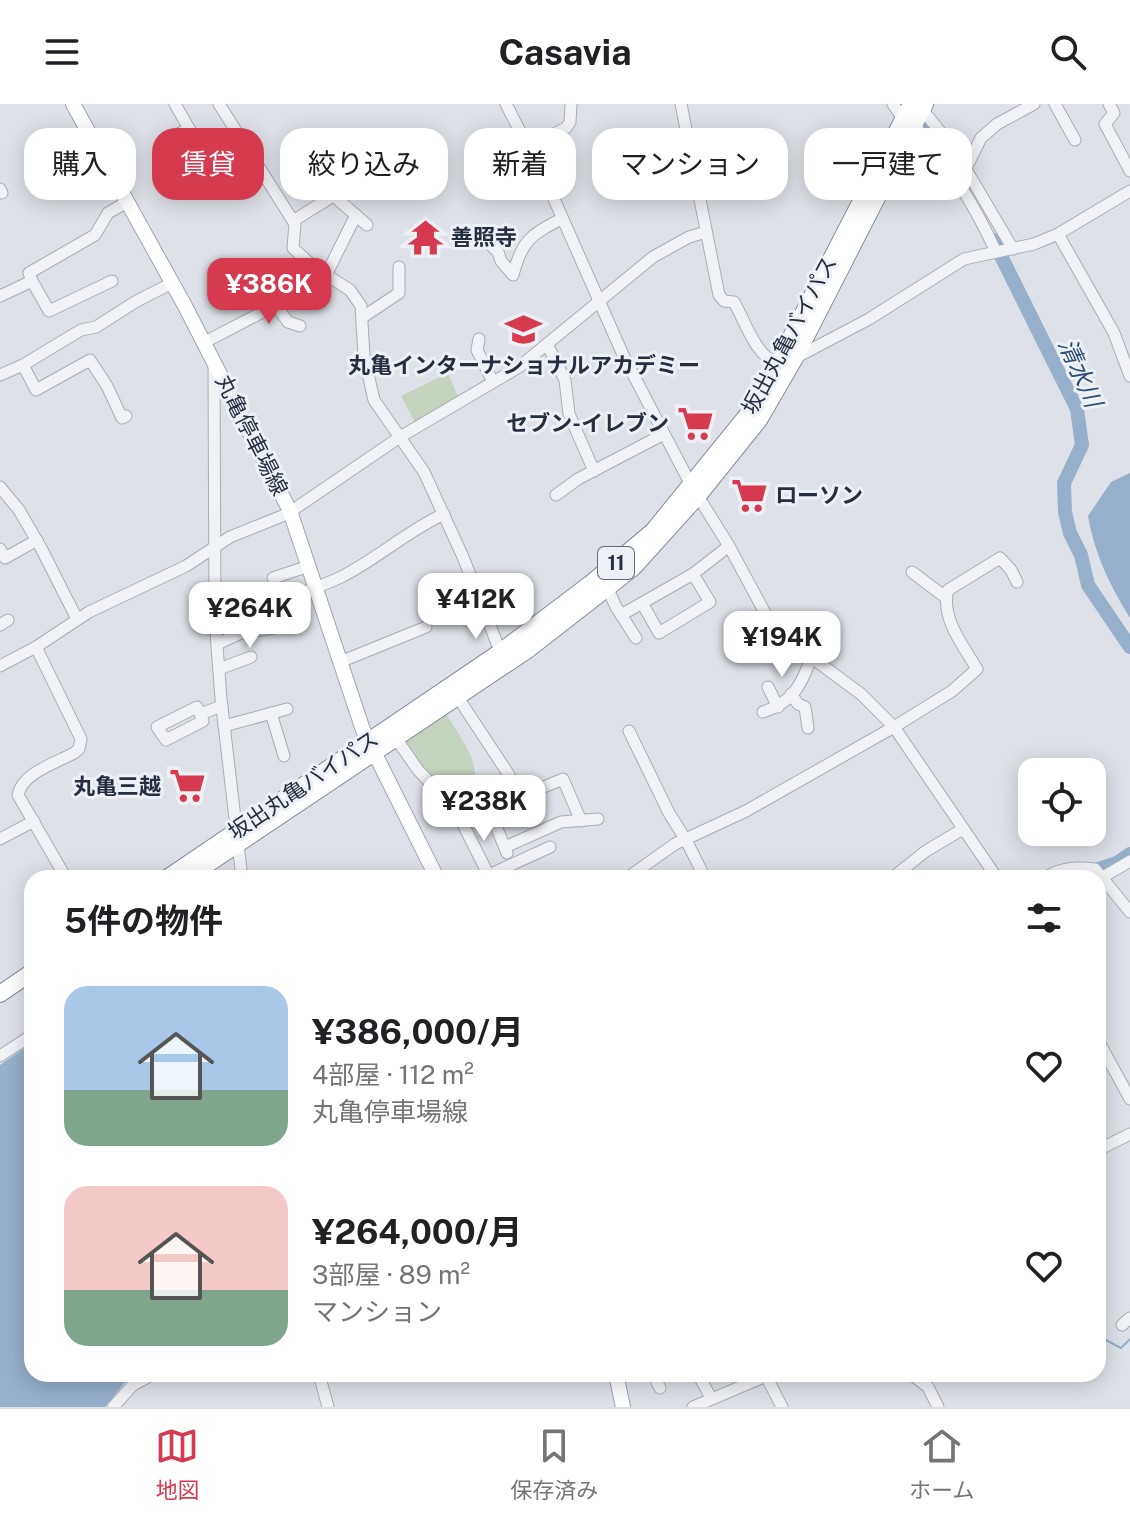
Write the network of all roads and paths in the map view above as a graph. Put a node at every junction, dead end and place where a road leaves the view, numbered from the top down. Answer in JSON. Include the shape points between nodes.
{"nodes":[{"id":1,"x":73,"y":104,"type":"edge"},
{"id":2,"x":175,"y":104,"type":"edge"},
{"id":3,"x":506,"y":104,"type":"edge"},
{"id":4,"x":571,"y":104,"type":"edge"},
{"id":5,"x":681,"y":104,"type":"edge"},
{"id":6,"x":893,"y":104,"type":"edge"},
{"id":7,"x":1034,"y":104,"type":"edge"},
{"id":8,"x":1055,"y":104,"type":"edge"},
{"id":9,"x":1109,"y":104,"type":"edge"},
{"id":10,"x":224,"y":106,"type":"edge"},
{"id":11,"x":915,"y":112,"type":"edge"},
{"id":12,"x":188,"y":128,"type":"edge"},
{"id":13,"x":235,"y":128,"type":"edge"},
{"id":14,"x":518,"y":128,"type":"edge"},
{"id":15,"x":566,"y":128,"type":"edge"},
{"id":16,"x":932,"y":128,"type":"edge"},
{"id":17,"x":1075,"y":140,"type":"dead end"},
{"id":18,"x":972,"y":156,"type":"edge"},
{"id":19,"x":1130,"y":171,"type":"edge"},
{"id":20,"x":264,"y":176,"type":"edge"},
{"id":21,"x":972,"y":178,"type":"edge"},
{"id":22,"x":1130,"y":191,"type":"edge"},
{"id":23,"x":327,"y":200,"type":"edge"},
{"id":24,"x":331,"y":200,"type":"edge"},
{"id":25,"x":552,"y":200,"type":"edge"},
{"id":26,"x":127,"y":202,"type":"junction"},
{"id":27,"x":356,"y":215,"type":"junction"},
{"id":28,"x":561,"y":219,"type":"junction"},
{"id":29,"x":293,"y":221,"type":"junction"},
{"id":30,"x":367,"y":225,"type":"dead end"},
{"id":31,"x":706,"y":232,"type":"junction"},
{"id":32,"x":478,"y":233,"type":"dead end"},
{"id":33,"x":1058,"y":234,"type":"junction"},
{"id":34,"x":1013,"y":249,"type":"junction"},
{"id":35,"x":996,"y":252,"type":"junction"},
{"id":36,"x":399,"y":267,"type":"dead end"},
{"id":37,"x":326,"y":275,"type":"junction"},
{"id":38,"x":32,"y":281,"type":"junction"},
{"id":39,"x":112,"y":281,"type":"dead end"},
{"id":40,"x":172,"y":283,"type":"junction"},
{"id":41,"x":265,"y":290,"type":"dead end"},
{"id":42,"x":0,"y":296,"type":"edge"},
{"id":43,"x":598,"y":303,"type":"junction"},
{"id":44,"x":276,"y":305,"type":"junction"},
{"id":45,"x":363,"y":317,"type":"junction"},
{"id":46,"x":300,"y":326,"type":"dead end"},
{"id":47,"x":479,"y":339,"type":"dead end"},
{"id":48,"x":205,"y":342,"type":"junction"},
{"id":49,"x":547,"y":344,"type":"junction"},
{"id":50,"x":795,"y":358,"type":"junction"},
{"id":51,"x":214,"y":360,"type":"junction"},
{"id":52,"x":777,"y":364,"type":"junction"},
{"id":53,"x":23,"y":365,"type":"junction"},
{"id":54,"x":0,"y":375,"type":"edge"},
{"id":55,"x":1130,"y":376,"type":"edge"},
{"id":56,"x":493,"y":382,"type":"junction"},
{"id":57,"x":126,"y":416,"type":"dead end"},
{"id":58,"x":664,"y":434,"type":"junction"},
{"id":59,"x":400,"y":437,"type":"junction"},
{"id":60,"x":594,"y":471,"type":"junction"},
{"id":61,"x":0,"y":487,"type":"edge"},
{"id":62,"x":694,"y":491,"type":"junction"},
{"id":63,"x":556,"y":495,"type":"dead end"},
{"id":64,"x":290,"y":511,"type":"junction"},
{"id":65,"x":444,"y":514,"type":"junction"},
{"id":66,"x":37,"y":540,"type":"junction"},
{"id":67,"x":729,"y":546,"type":"junction"},
{"id":68,"x":214,"y":548,"type":"junction"},
{"id":69,"x":0,"y":549,"type":"edge"},
{"id":70,"x":309,"y":566,"type":"junction"},
{"id":71,"x":912,"y":572,"type":"dead end"},
{"id":72,"x":693,"y":574,"type":"junction"},
{"id":73,"x":273,"y":578,"type":"dead end"},
{"id":74,"x":1017,"y":582,"type":"dead end"},
{"id":75,"x":316,"y":587,"type":"junction"},
{"id":76,"x":608,"y":589,"type":"junction"},
{"id":77,"x":945,"y":597,"type":"junction"},
{"id":78,"x":642,"y":603,"type":"junction"},
{"id":79,"x":269,"y":604,"type":"dead end"},
{"id":80,"x":621,"y":615,"type":"junction"},
{"id":81,"x":77,"y":619,"type":"junction"},
{"id":82,"x":426,"y":627,"type":"dead end"},
{"id":83,"x":274,"y":628,"type":"dead end"},
{"id":84,"x":636,"y":638,"type":"dead end"},
{"id":85,"x":217,"y":644,"type":"junction"},
{"id":86,"x":36,"y":647,"type":"junction"},
{"id":87,"x":251,"y":657,"type":"dead end"},
{"id":88,"x":503,"y":658,"type":"junction"},
{"id":89,"x":811,"y":658,"type":"junction"},
{"id":90,"x":340,"y":662,"type":"junction"},
{"id":91,"x":0,"y":666,"type":"edge"},
{"id":92,"x":219,"y":669,"type":"junction"},
{"id":93,"x":768,"y":687,"type":"dead end"},
{"id":94,"x":791,"y":694,"type":"junction"},
{"id":95,"x":457,"y":696,"type":"junction"},
{"id":96,"x":222,"y":706,"type":"junction"},
{"id":97,"x":778,"y":707,"type":"junction"},
{"id":98,"x":287,"y":709,"type":"dead end"},
{"id":99,"x":763,"y":712,"type":"dead end"},
{"id":100,"x":271,"y":713,"type":"junction"},
{"id":101,"x":200,"y":714,"type":"dead end"},
{"id":102,"x":224,"y":726,"type":"junction"},
{"id":103,"x":894,"y":727,"type":"junction"},
{"id":104,"x":808,"y":728,"type":"dead end"},
{"id":105,"x":629,"y":731,"type":"dead end"},
{"id":106,"x":395,"y":737,"type":"junction"},
{"id":107,"x":371,"y":747,"type":"junction"},
{"id":108,"x":284,"y":756,"type":"dead end"},
{"id":109,"x":509,"y":775,"type":"dead end"},
{"id":110,"x":489,"y":809,"type":"junction"},
{"id":111,"x":598,"y":819,"type":"dead end"},
{"id":112,"x":34,"y":821,"type":"junction"},
{"id":113,"x":462,"y":821,"type":"junction"},
{"id":114,"x":581,"y":821,"type":"junction"},
{"id":115,"x":963,"y":829,"type":"junction"},
{"id":116,"x":237,"y":836,"type":"junction"},
{"id":117,"x":0,"y":839,"type":"edge"},
{"id":118,"x":686,"y":840,"type":"junction"},
{"id":119,"x":505,"y":847,"type":"junction"},
{"id":120,"x":550,"y":847,"type":"dead end"},
{"id":121,"x":1130,"y":861,"type":"edge"},
{"id":122,"x":512,"y":864,"type":"junction"},
{"id":123,"x":62,"y":870,"type":"edge"},
{"id":124,"x":180,"y":870,"type":"edge"},
{"id":125,"x":197,"y":870,"type":"edge"},
{"id":126,"x":241,"y":870,"type":"edge"},
{"id":127,"x":433,"y":870,"type":"edge"},
{"id":128,"x":486,"y":870,"type":"edge"},
{"id":129,"x":500,"y":870,"type":"edge"},
{"id":130,"x":638,"y":870,"type":"edge"},
{"id":131,"x":701,"y":870,"type":"edge"},
{"id":132,"x":902,"y":870,"type":"edge"},
{"id":133,"x":991,"y":870,"type":"edge"},
{"id":134,"x":1106,"y":870,"type":"edge"},
{"id":135,"x":1106,"y":884,"type":"edge"},
{"id":136,"x":1130,"y":912,"type":"edge"},
{"id":137,"x":24,"y":978,"type":"edge"},
{"id":138,"x":24,"y":990,"type":"edge"},
{"id":139,"x":0,"y":994,"type":"edge"},
{"id":140,"x":0,"y":1007,"type":"edge"},
{"id":141,"x":24,"y":1040,"type":"edge"},
{"id":142,"x":1106,"y":1055,"type":"edge"},
{"id":143,"x":0,"y":1056,"type":"edge"},
{"id":144,"x":1130,"y":1099,"type":"edge"},
{"id":145,"x":1130,"y":1134,"type":"edge"},
{"id":146,"x":1106,"y":1146,"type":"edge"},
{"id":147,"x":133,"y":1382,"type":"edge"},
{"id":148,"x":321,"y":1382,"type":"edge"},
{"id":149,"x":618,"y":1382,"type":"edge"},
{"id":150,"x":657,"y":1382,"type":"edge"},
{"id":151,"x":702,"y":1382,"type":"edge"},
{"id":152,"x":739,"y":1382,"type":"edge"},
{"id":153,"x":770,"y":1382,"type":"edge"},
{"id":154,"x":921,"y":1382,"type":"edge"},
{"id":155,"x":660,"y":1388,"type":"dead end"},
{"id":156,"x":711,"y":1398,"type":"junction"},
{"id":157,"x":117,"y":1405,"type":"edge"},
{"id":158,"x":328,"y":1407,"type":"edge"},
{"id":159,"x":623,"y":1407,"type":"edge"},
{"id":160,"x":693,"y":1407,"type":"edge"},
{"id":161,"x":782,"y":1407,"type":"edge"},
{"id":162,"x":938,"y":1407,"type":"edge"}],
"edges":[{"from":1,"to":26,"type":"main road","name":"丸亀停車場線"},
{"from":2,"to":12,"type":"street"},
{"from":3,"to":14,"type":"street"},
{"from":4,"to":15,"type":"street"},
{"from":5,"to":31,"type":"street"},
{"from":6,"to":11,"type":"street"},
{"from":7,"to":18,"type":"street","via":[[997,124]]},
{"from":8,"to":17,"type":"street"},
{"from":9,"to":19,"type":"street","via":[[1114,113],[1105,124]]},
{"from":10,"to":13,"type":"street"},
{"from":11,"to":16,"type":"street"},
{"from":11,"to":35,"type":"street"},
{"from":11,"to":50,"type":"highway","name":"坂出丸亀バイパス","number":"11"},
{"from":11,"to":52,"type":"highway","name":"坂出丸亀バイパス","number":"11"},
{"from":20,"to":29,"type":"street"},
{"from":21,"to":34,"type":"street"},
{"from":22,"to":33,"type":"street"},
{"from":23,"to":29,"type":"street"},
{"from":24,"to":27,"type":"street"},
{"from":25,"to":28,"type":"street"},
{"from":26,"to":38,"type":"street","via":[[108,213],[95,235],[29,273]]},
{"from":26,"to":40,"type":"main road","name":"丸亀停車場線"},
{"from":27,"to":30,"type":"street"},
{"from":27,"to":37,"type":"street"},
{"from":28,"to":32,"type":"street","via":[[529,237],[513,275]]},
{"from":28,"to":43,"type":"street"},
{"from":29,"to":37,"type":"street","via":[[293,248]]},
{"from":31,"to":43,"type":"street","via":[[653,257]]},
{"from":31,"to":52,"type":"street","via":[[719,295],[734,302],[753,338]]},
{"from":33,"to":34,"type":"street"},
{"from":33,"to":55,"type":"street","via":[[1114,333]]},
{"from":34,"to":35,"type":"street"},
{"from":35,"to":50,"type":"street","via":[[964,259]]},
{"from":36,"to":45,"type":"street","via":[[399,293]]},
{"from":37,"to":45,"type":"street","via":[[350,290]]},
{"from":38,"to":39,"type":"street","via":[[49,311]]},
{"from":38,"to":42,"type":"street"},
{"from":40,"to":48,"type":"main road","name":"丸亀停車場線"},
{"from":40,"to":53,"type":"street"},
{"from":41,"to":44,"type":"street"},
{"from":43,"to":49,"type":"street"},
{"from":43,"to":58,"type":"street"},
{"from":44,"to":46,"type":"street","via":[[288,322]]},
{"from":44,"to":48,"type":"street"},
{"from":45,"to":59,"type":"street","via":[[368,382]]},
{"from":47,"to":56,"type":"street","via":[[477,350]]},
{"from":48,"to":51,"type":"main road","name":"丸亀停車場線"},
{"from":49,"to":56,"type":"street"},
{"from":49,"to":60,"type":"street","via":[[565,380],[569,414]]},
{"from":50,"to":62,"type":"highway","name":"坂出丸亀バイパス","number":"11","via":[[759,420]]},
{"from":51,"to":64,"type":"main road","name":"丸亀停車場線"},
{"from":51,"to":68,"type":"street"},
{"from":52,"to":62,"type":"highway","name":"坂出丸亀バイパス","number":"11"},
{"from":53,"to":54,"type":"street"},
{"from":53,"to":57,"type":"street","via":[[36,390],[90,360],[122,418]]},
{"from":56,"to":59,"type":"street"},
{"from":58,"to":60,"type":"street"},
{"from":58,"to":62,"type":"street"},
{"from":59,"to":64,"type":"street"},
{"from":59,"to":65,"type":"street"},
{"from":60,"to":63,"type":"street"},
{"from":61,"to":66,"type":"street"},
{"from":62,"to":67,"type":"street"},
{"from":62,"to":76,"type":"highway","name":"坂出丸亀バイパス","number":"11","via":[[633,568]]},
{"from":62,"to":88,"type":"highway","name":"坂出丸亀バイパス","number":"11"},
{"from":64,"to":68,"type":"street"},
{"from":64,"to":70,"type":"main road","name":"丸亀停車場線"},
{"from":65,"to":75,"type":"street"},
{"from":65,"to":88,"type":"street"},
{"from":66,"to":69,"type":"street","via":[[5,558]]},
{"from":66,"to":81,"type":"street"},
{"from":67,"to":72,"type":"street"},
{"from":67,"to":89,"type":"street","via":[[765,613]]},
{"from":68,"to":81,"type":"street"},
{"from":68,"to":85,"type":"street"},
{"from":70,"to":73,"type":"street"},
{"from":70,"to":75,"type":"main road","name":"丸亀停車場線"},
{"from":71,"to":77,"type":"street"},
{"from":72,"to":78,"type":"street"},
{"from":72,"to":78,"type":"street","via":[[710,602],[659,633]]},
{"from":74,"to":77,"type":"street","via":[[1000,558],[953,585]]},
{"from":75,"to":79,"type":"street"},
{"from":75,"to":90,"type":"main road","name":"丸亀停車場線"},
{"from":76,"to":80,"type":"street"},
{"from":76,"to":88,"type":"highway","name":"坂出丸亀バイパス","number":"11"},
{"from":77,"to":103,"type":"street","via":[[953,630],[977,669]]},
{"from":78,"to":80,"type":"street"},
{"from":80,"to":84,"type":"street"},
{"from":81,"to":86,"type":"street"},
{"from":82,"to":90,"type":"street"},
{"from":83,"to":85,"type":"street","via":[[241,633]]},
{"from":85,"to":92,"type":"street"},
{"from":86,"to":91,"type":"street"},
{"from":86,"to":112,"type":"street","via":[[81,739],[74,753],[23,783],[18,795]]},
{"from":87,"to":92,"type":"street"},
{"from":88,"to":95,"type":"highway","name":"坂出丸亀バイパス","number":"11"},
{"from":88,"to":107,"type":"highway","name":"坂出丸亀バイパス","number":"11"},
{"from":89,"to":94,"type":"street","via":[[801,688]]},
{"from":89,"to":103,"type":"street","via":[[861,694]]},
{"from":90,"to":107,"type":"main road","name":"丸亀停車場線"},
{"from":92,"to":96,"type":"street"},
{"from":93,"to":97,"type":"street"},
{"from":94,"to":97,"type":"street"},
{"from":94,"to":104,"type":"street","via":[[805,707]]},
{"from":95,"to":106,"type":"highway","name":"坂出丸亀バイパス","number":"11"},
{"from":95,"to":109,"type":"street"},
{"from":96,"to":101,"type":"street"},
{"from":96,"to":102,"type":"street"},
{"from":97,"to":99,"type":"street"},
{"from":98,"to":100,"type":"street"},
{"from":100,"to":102,"type":"street"},
{"from":100,"to":108,"type":"street"},
{"from":102,"to":116,"type":"street"},
{"from":103,"to":115,"type":"street"},
{"from":103,"to":118,"type":"street","via":[[794,786]]},
{"from":105,"to":118,"type":"street"},
{"from":106,"to":107,"type":"highway","name":"坂出丸亀バイパス","number":"11"},
{"from":106,"to":113,"type":"street"},
{"from":107,"to":116,"type":"highway","name":"坂出丸亀バイパス","number":"11"},
{"from":107,"to":127,"type":"main road","name":"丸亀停車場線"},
{"from":110,"to":113,"type":"street"},
{"from":110,"to":114,"type":"street","via":[[563,779]]},
{"from":110,"to":119,"type":"street"},
{"from":111,"to":114,"type":"street"},
{"from":112,"to":117,"type":"street"},
{"from":112,"to":123,"type":"street"},
{"from":113,"to":128,"type":"street"},
{"from":114,"to":119,"type":"street","via":[[561,822]]},
{"from":115,"to":132,"type":"street"},
{"from":115,"to":133,"type":"street"},
{"from":116,"to":124,"type":"highway","name":"坂出丸亀バイパス","number":"11"},
{"from":116,"to":125,"type":"highway","name":"坂出丸亀バイパス","number":"11"},
{"from":116,"to":126,"type":"street"},
{"from":118,"to":130,"type":"street"},
{"from":118,"to":131,"type":"street"},
{"from":119,"to":122,"type":"street"},
{"from":120,"to":122,"type":"street"},
{"from":121,"to":134,"type":"street"},
{"from":122,"to":129,"type":"street"},
{"from":135,"to":136,"type":"street"},
{"from":137,"to":139,"type":"highway"},
{"from":138,"to":140,"type":"highway"},
{"from":141,"to":143,"type":"street"},
{"from":142,"to":144,"type":"street"},
{"from":145,"to":146,"type":"street"},
{"from":147,"to":157,"type":"street"},
{"from":148,"to":158,"type":"street"},
{"from":149,"to":159,"type":"main road"},
{"from":150,"to":155,"type":"street"},
{"from":151,"to":156,"type":"street"},
{"from":152,"to":156,"type":"street"},
{"from":153,"to":161,"type":"street"},
{"from":154,"to":162,"type":"street"},
{"from":156,"to":160,"type":"street"}]}
